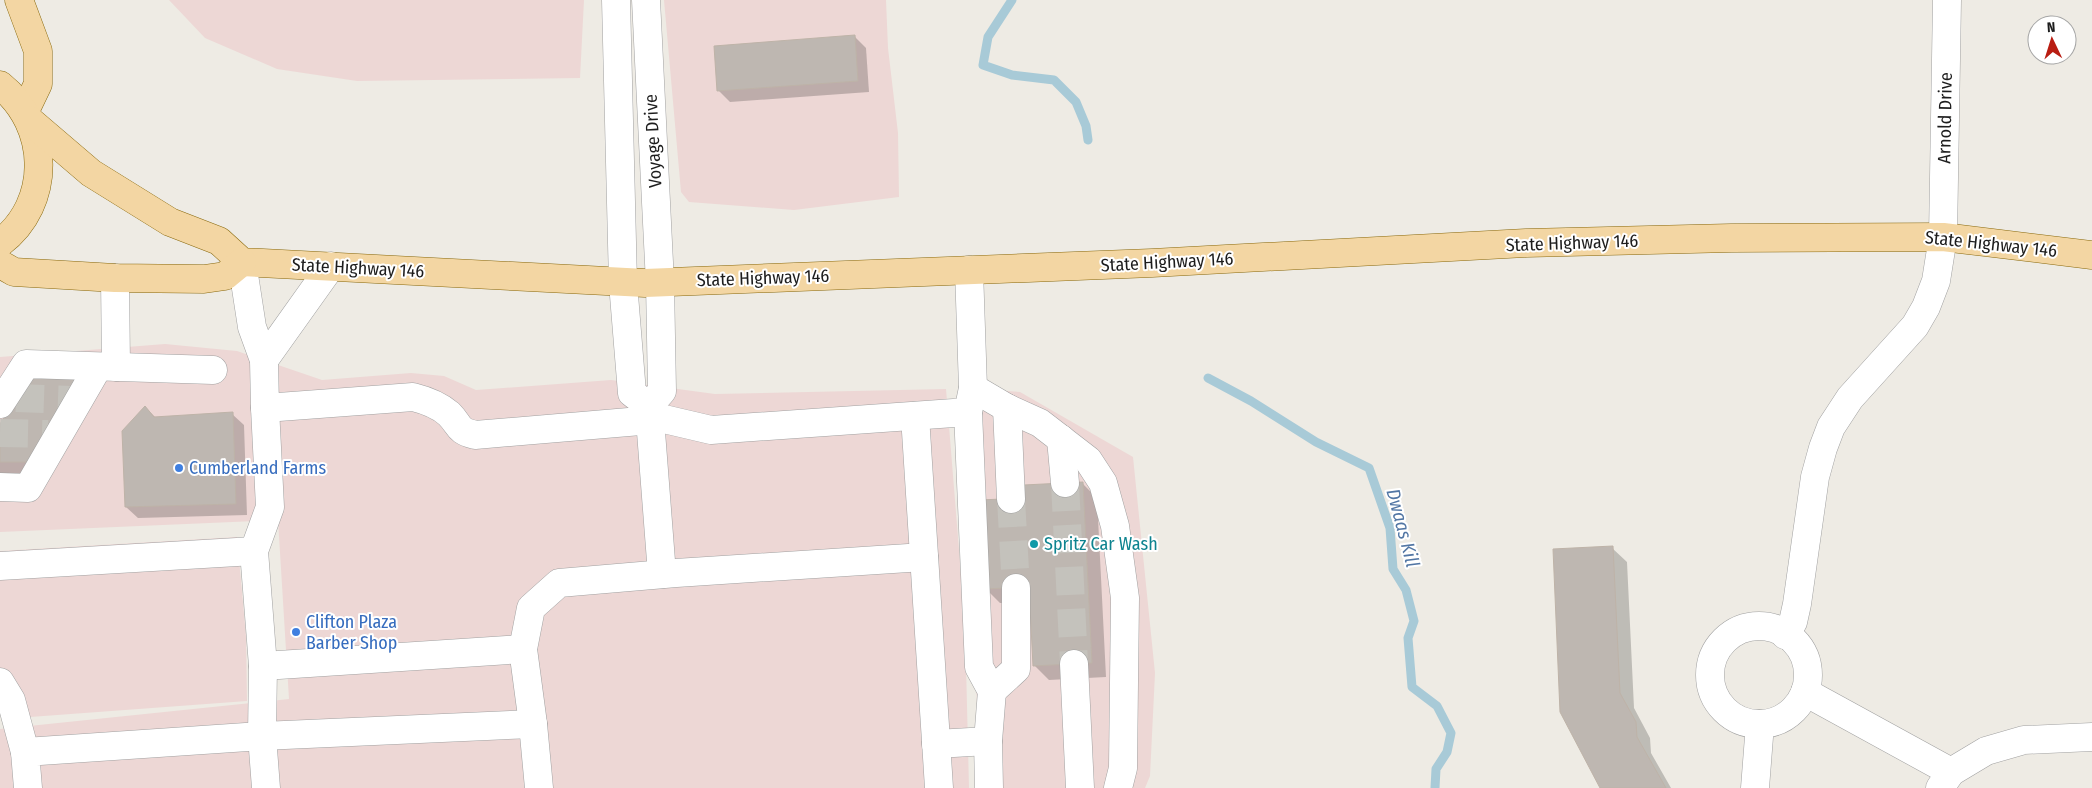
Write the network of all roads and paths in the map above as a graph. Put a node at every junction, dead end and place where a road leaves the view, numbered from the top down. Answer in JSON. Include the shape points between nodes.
{"nodes":[{"id":1,"x":18,"y":0,"type":"edge"},
{"id":2,"x":616,"y":0,"type":"edge"},
{"id":3,"x":646,"y":0,"type":"edge"},
{"id":4,"x":1947,"y":0,"type":"edge"},
{"id":5,"x":0,"y":85,"type":"edge"},
{"id":6,"x":27,"y":115,"type":"junction"},
{"id":7,"x":1943,"y":237,"type":"junction"},
{"id":8,"x":0,"y":243,"type":"edge"},
{"id":9,"x":2092,"y":256,"type":"edge"},
{"id":10,"x":242,"y":262,"type":"junction"},
{"id":11,"x":0,"y":264,"type":"edge"},
{"id":12,"x":331,"y":266,"type":"junction"},
{"id":13,"x":969,"y":270,"type":"junction"},
{"id":14,"x":115,"y":278,"type":"junction"},
{"id":15,"x":623,"y":282,"type":"junction"},
{"id":16,"x":660,"y":282,"type":"junction"},
{"id":17,"x":264,"y":360,"type":"junction"},
{"id":18,"x":107,"y":367,"type":"junction"},
{"id":19,"x":213,"y":370,"type":"dead end"},
{"id":20,"x":6,"y":400,"type":"edge"},
{"id":21,"x":970,"y":400,"type":"junction"},
{"id":22,"x":265,"y":408,"type":"junction"},
{"id":23,"x":1007,"y":408,"type":"junction"},
{"id":24,"x":650,"y":413,"type":"junction"},
{"id":25,"x":915,"y":416,"type":"junction"},
{"id":26,"x":1061,"y":438,"type":"junction"},
{"id":27,"x":1065,"y":483,"type":"tunnel mouth"},
{"id":28,"x":0,"y":487,"type":"edge"},
{"id":29,"x":1011,"y":499,"type":"tunnel mouth"},
{"id":30,"x":254,"y":551,"type":"junction"},
{"id":31,"x":924,"y":557,"type":"junction"},
{"id":32,"x":0,"y":566,"type":"edge"},
{"id":33,"x":662,"y":574,"type":"junction"},
{"id":34,"x":1016,"y":588,"type":"tunnel mouth"},
{"id":35,"x":1785,"y":635,"type":"junction"},
{"id":36,"x":523,"y":649,"type":"junction"},
{"id":37,"x":1074,"y":664,"type":"tunnel mouth"},
{"id":38,"x":263,"y":666,"type":"junction"},
{"id":39,"x":0,"y":682,"type":"edge"},
{"id":40,"x":992,"y":692,"type":"junction"},
{"id":41,"x":1805,"y":692,"type":"junction"},
{"id":42,"x":533,"y":724,"type":"junction"},
{"id":43,"x":1760,"y":724,"type":"junction"},
{"id":44,"x":262,"y":736,"type":"junction"},
{"id":45,"x":2092,"y":737,"type":"edge"},
{"id":46,"x":988,"y":741,"type":"junction"},
{"id":47,"x":936,"y":744,"type":"junction"},
{"id":48,"x":25,"y":752,"type":"junction"},
{"id":49,"x":1945,"y":780,"type":"edge"},
{"id":50,"x":1078,"y":784,"type":"edge"},
{"id":51,"x":28,"y":788,"type":"edge"},
{"id":52,"x":266,"y":788,"type":"edge"},
{"id":53,"x":539,"y":788,"type":"edge"},
{"id":54,"x":939,"y":788,"type":"edge"},
{"id":55,"x":989,"y":788,"type":"edge"},
{"id":56,"x":1118,"y":788,"type":"edge"},
{"id":57,"x":1755,"y":788,"type":"edge"}],
"edges":[{"from":1,"to":6,"type":"main road","via":[[38,51],[38,84]]},
{"from":2,"to":15,"type":"street","name":"Voyage Drive"},
{"from":3,"to":16,"type":"street","name":"Voyage Drive"},
{"from":4,"to":7,"type":"street","name":"Arnold Drive"},
{"from":5,"to":6,"type":"main road"},
{"from":6,"to":8,"type":"main road","via":[[40,154],[39,177],[23,220]]},
{"from":6,"to":10,"type":"main road","via":[[91,173],[170,222],[219,241]]},
{"from":7,"to":9,"type":"main road","name":"State Highway 146"},
{"from":7,"to":13,"type":"main road","name":"State Highway 146","via":[[1526,243]]},
{"from":7,"to":35,"type":"street","name":"Arnold Drive","via":[[1936,281],[1926,307],[1915,326],[1850,398],[1822,448],[1797,604]]},
{"from":10,"to":12,"type":"main road","name":"State Highway 146"},
{"from":10,"to":14,"type":"main road","via":[[225,276],[204,279]]},
{"from":10,"to":17,"type":"street","via":[[252,327]]},
{"from":11,"to":14,"type":"main road","via":[[14,272]]},
{"from":12,"to":15,"type":"main road","name":"State Highway 146"},
{"from":12,"to":17,"type":"street"},
{"from":13,"to":16,"type":"main road","name":"State Highway 146"},
{"from":13,"to":21,"type":"street"},
{"from":14,"to":18,"type":"street"},
{"from":15,"to":16,"type":"main road","name":"State Highway 146"},
{"from":15,"to":24,"type":"street","name":"Voyage Drive","via":[[632,393]]},
{"from":16,"to":24,"type":"street","name":"Voyage Drive","via":[[662,391]]},
{"from":17,"to":22,"type":"street"},
{"from":18,"to":19,"type":"street"},
{"from":18,"to":20,"type":"street","via":[[26,364]]},
{"from":18,"to":28,"type":"street","via":[[76,401],[54,434],[28,488]]},
{"from":21,"to":23,"type":"street"},
{"from":21,"to":25,"type":"street"},
{"from":21,"to":40,"type":"street","via":[[979,667]]},
{"from":22,"to":24,"type":"street","via":[[413,397],[429,401],[448,414],[462,432],[475,435]]},
{"from":22,"to":30,"type":"street","via":[[270,507]]},
{"from":23,"to":26,"type":"street","via":[[1040,423]]},
{"from":23,"to":29,"type":"street"},
{"from":24,"to":25,"type":"street","via":[[711,430]]},
{"from":24,"to":33,"type":"street"},
{"from":25,"to":31,"type":"street"},
{"from":26,"to":27,"type":"street"},
{"from":26,"to":56,"type":"street","via":[[1088,460],[1103,483],[1114,526],[1125,598],[1123,768]]},
{"from":30,"to":32,"type":"street"},
{"from":30,"to":38,"type":"street"},
{"from":31,"to":33,"type":"street"},
{"from":31,"to":47,"type":"street"},
{"from":33,"to":36,"type":"street","via":[[559,582],[531,608]]},
{"from":34,"to":40,"type":"street","via":[[1016,669]]},
{"from":35,"to":41,"type":"street","via":[[1793,639],[1804,654],[1808,673]]},
{"from":35,"to":43,"type":"street","via":[[1776,629],[1758,626],[1739,630],[1723,641],[1713,657],[1709,676],[1714,695],[1725,711],[1741,721]]},
{"from":36,"to":38,"type":"street"},
{"from":36,"to":42,"type":"street"},
{"from":37,"to":50,"type":"street"},
{"from":38,"to":44,"type":"street"},
{"from":39,"to":48,"type":"street","via":[[11,700]]},
{"from":40,"to":46,"type":"street"},
{"from":41,"to":43,"type":"street","via":[[1795,708],[1779,720]]},
{"from":41,"to":49,"type":"street"},
{"from":42,"to":44,"type":"street"},
{"from":42,"to":53,"type":"street"},
{"from":43,"to":57,"type":"street"},
{"from":44,"to":48,"type":"street"},
{"from":44,"to":52,"type":"street"},
{"from":45,"to":49,"type":"street","via":[[2024,740],[1986,751]]},
{"from":46,"to":47,"type":"street"},
{"from":46,"to":55,"type":"street"},
{"from":47,"to":54,"type":"street"},
{"from":48,"to":51,"type":"street"}]}
